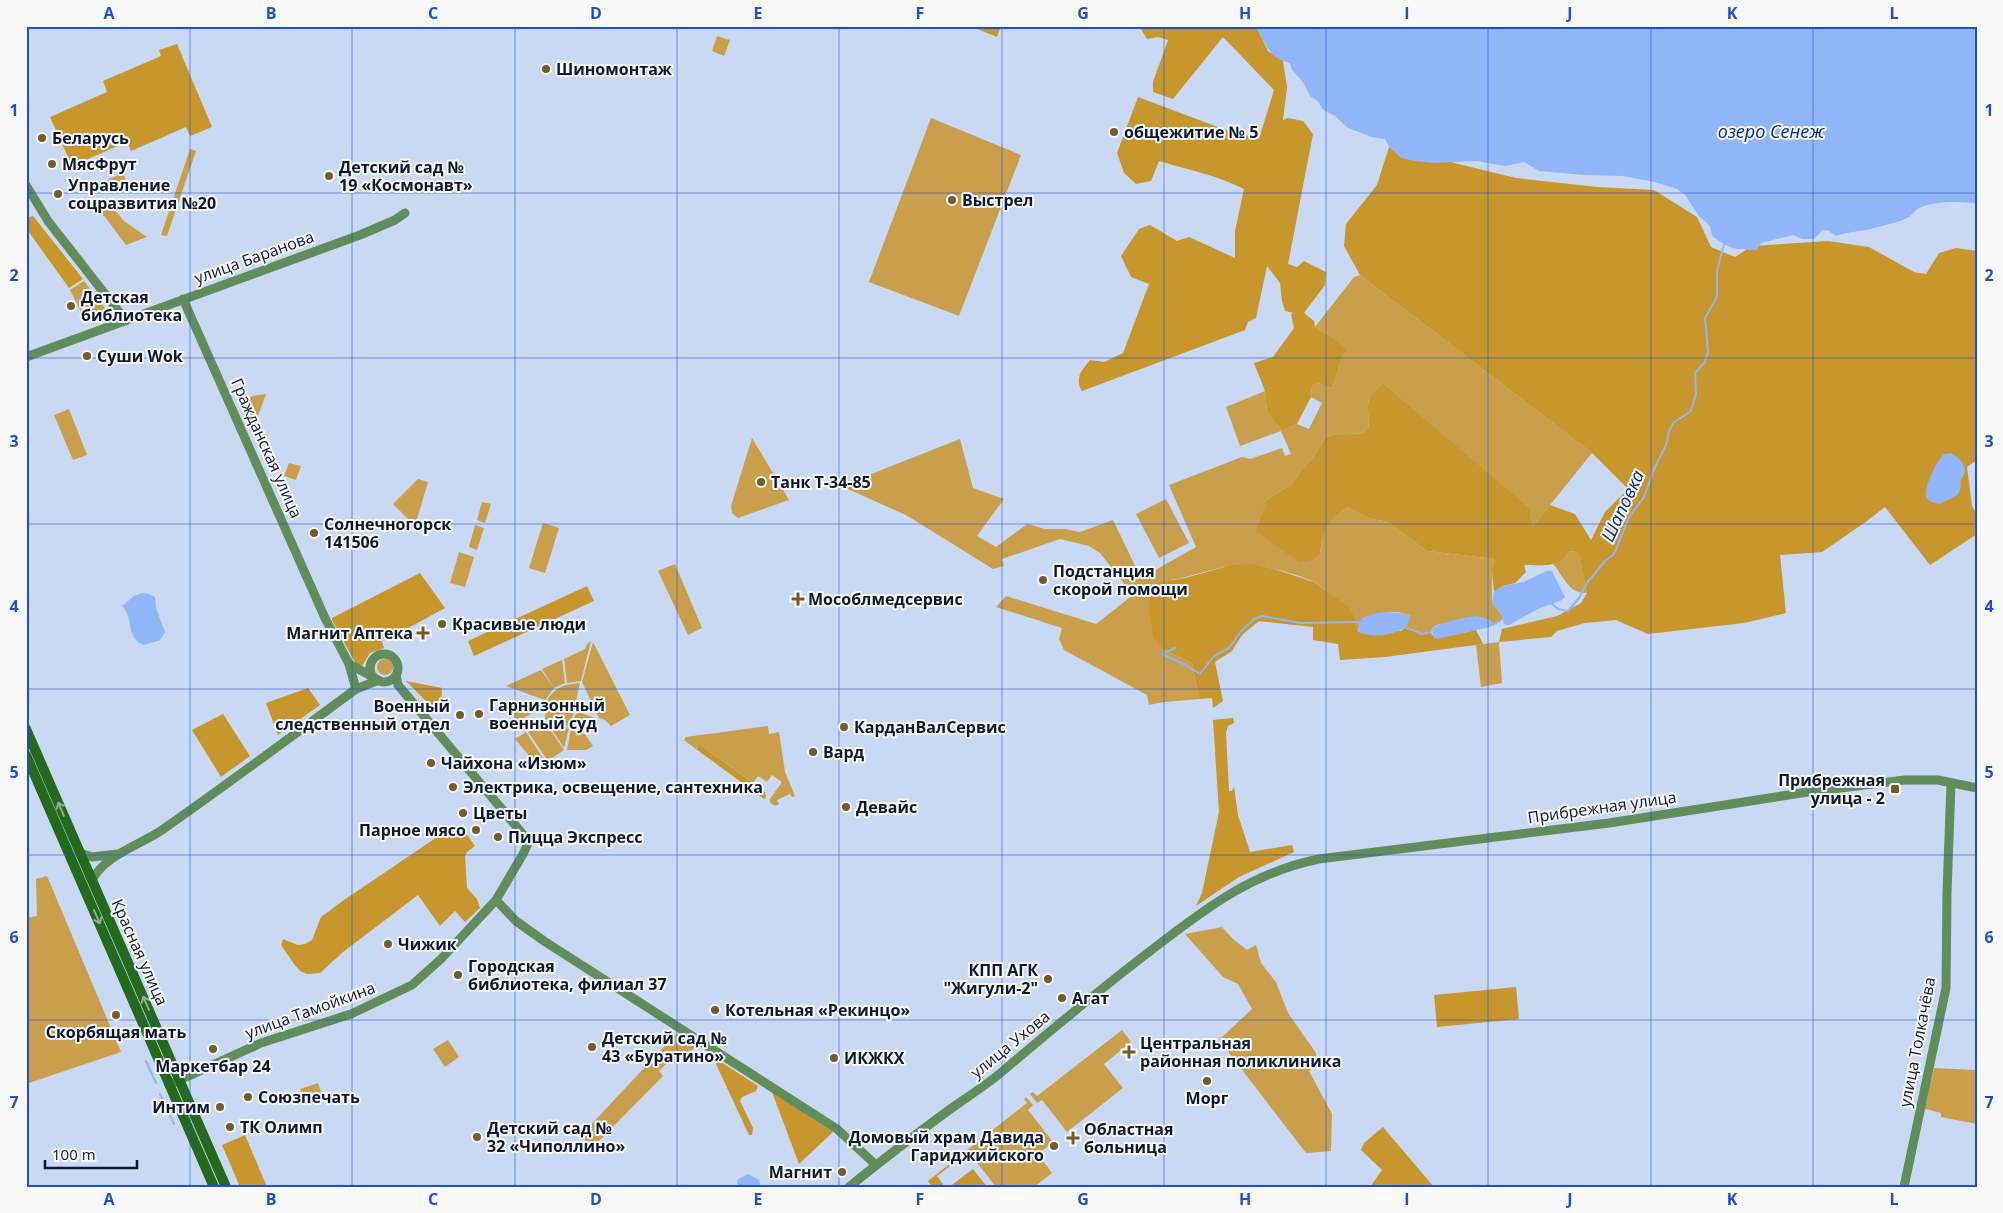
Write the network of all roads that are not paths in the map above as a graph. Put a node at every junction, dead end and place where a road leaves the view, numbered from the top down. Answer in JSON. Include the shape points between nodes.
{"nodes":[{"id":1,"x":26,"y":185,"type":"edge"},
{"id":2,"x":405,"y":213,"type":"dead end"},
{"id":3,"x":183,"y":299,"type":"junction"},
{"id":4,"x":118,"y":311,"type":"junction"},
{"id":5,"x":126,"y":320,"type":"junction"},
{"id":6,"x":114,"y":325,"type":"junction"},
{"id":7,"x":26,"y":357,"type":"edge"},
{"id":8,"x":349,"y":664,"type":"junction"},
{"id":9,"x":396,"y":674,"type":"junction"},
{"id":10,"x":375,"y":675,"type":"junction"},
{"id":11,"x":398,"y":685,"type":"junction"},
{"id":12,"x":359,"y":687,"type":"junction"},
{"id":13,"x":26,"y":729,"type":"edge"},
{"id":14,"x":26,"y":755,"type":"edge"},
{"id":15,"x":1950,"y":782,"type":"junction"},
{"id":16,"x":1977,"y":788,"type":"edge"},
{"id":17,"x":80,"y":854,"type":"junction"},
{"id":18,"x":121,"y":854,"type":"junction"},
{"id":19,"x":92,"y":880,"type":"junction"},
{"id":20,"x":1236,"y":889,"type":"joint"},
{"id":21,"x":496,"y":900,"type":"junction"},
{"id":22,"x":179,"y":1080,"type":"junction"},
{"id":23,"x":169,"y":1085,"type":"junction"},
{"id":24,"x":876,"y":1165,"type":"junction"},
{"id":25,"x":214,"y":1187,"type":"edge"},
{"id":26,"x":226,"y":1187,"type":"edge"},
{"id":27,"x":849,"y":1187,"type":"edge"},
{"id":28,"x":1904,"y":1187,"type":"edge"}],
"edges":[{"from":1,"to":4,"type":"street","via":[[48,221]]},
{"from":2,"to":3,"type":"street","name":"улица Баранова","via":[[360,234]]},
{"from":3,"to":5,"type":"street","name":"улица Баранова"},
{"from":3,"to":8,"type":"street","name":"Гражданская улица","via":[[325,618]]},
{"from":4,"to":5,"type":"street"},
{"from":4,"to":6,"type":"street","via":[[119,319]]},
{"from":5,"to":6,"type":"street","name":"улица Баранова"},
{"from":6,"to":7,"type":"street","name":"улица Баранова"},
{"from":8,"to":10,"type":"street"},
{"from":8,"to":12,"type":"street","name":"Гражданская улица"},
{"from":9,"to":10,"type":"street"},
{"from":9,"to":10,"type":"street","via":[[395,659],[390,655],[378,655]]},
{"from":9,"to":11,"type":"street"},
{"from":10,"to":11,"type":"street"},
{"from":10,"to":12,"type":"street"},
{"from":11,"to":21,"type":"street","name":"улица Тамойкина","via":[[526,838],[524,854]]},
{"from":12,"to":18,"type":"street","via":[[164,828]]},
{"from":17,"to":13,"type":"highway","name":"Красная улица","one_way":true},
{"from":14,"to":23,"type":"highway","name":"Красная улица","one_way":true},
{"from":15,"to":16,"type":"street","name":"Прибрежная улица"},
{"from":15,"to":20,"type":"street","name":"Прибрежная улица","via":[[1904,780],[1600,824],[1319,859],[1272,872]]},
{"from":15,"to":28,"type":"street","name":"улица Толкачёва","via":[[1946,988]]},
{"from":17,"to":18,"type":"street","via":[[99,857]]},
{"from":17,"to":19,"type":"highway","name":"Красная улица"},
{"from":18,"to":19,"type":"street","via":[[98,871]]},
{"from":22,"to":19,"type":"highway","name":"Красная улица","one_way":true},
{"from":20,"to":24,"type":"street","name":"улица Ухова","via":[[1093,996],[1006,1069]]},
{"from":21,"to":22,"type":"street","name":"улица Тамойкина","via":[[434,965],[403,991],[351,1014],[261,1043]]},
{"from":21,"to":24,"type":"street","via":[[516,921],[544,941],[837,1129]]},
{"from":22,"to":23,"type":"street","name":"улица Тамойкина"},
{"from":22,"to":26,"type":"highway","name":"Красная улица"},
{"from":23,"to":25,"type":"highway","name":"Красная улица"},
{"from":24,"to":27,"type":"street","name":"улица Ухова"}]}
